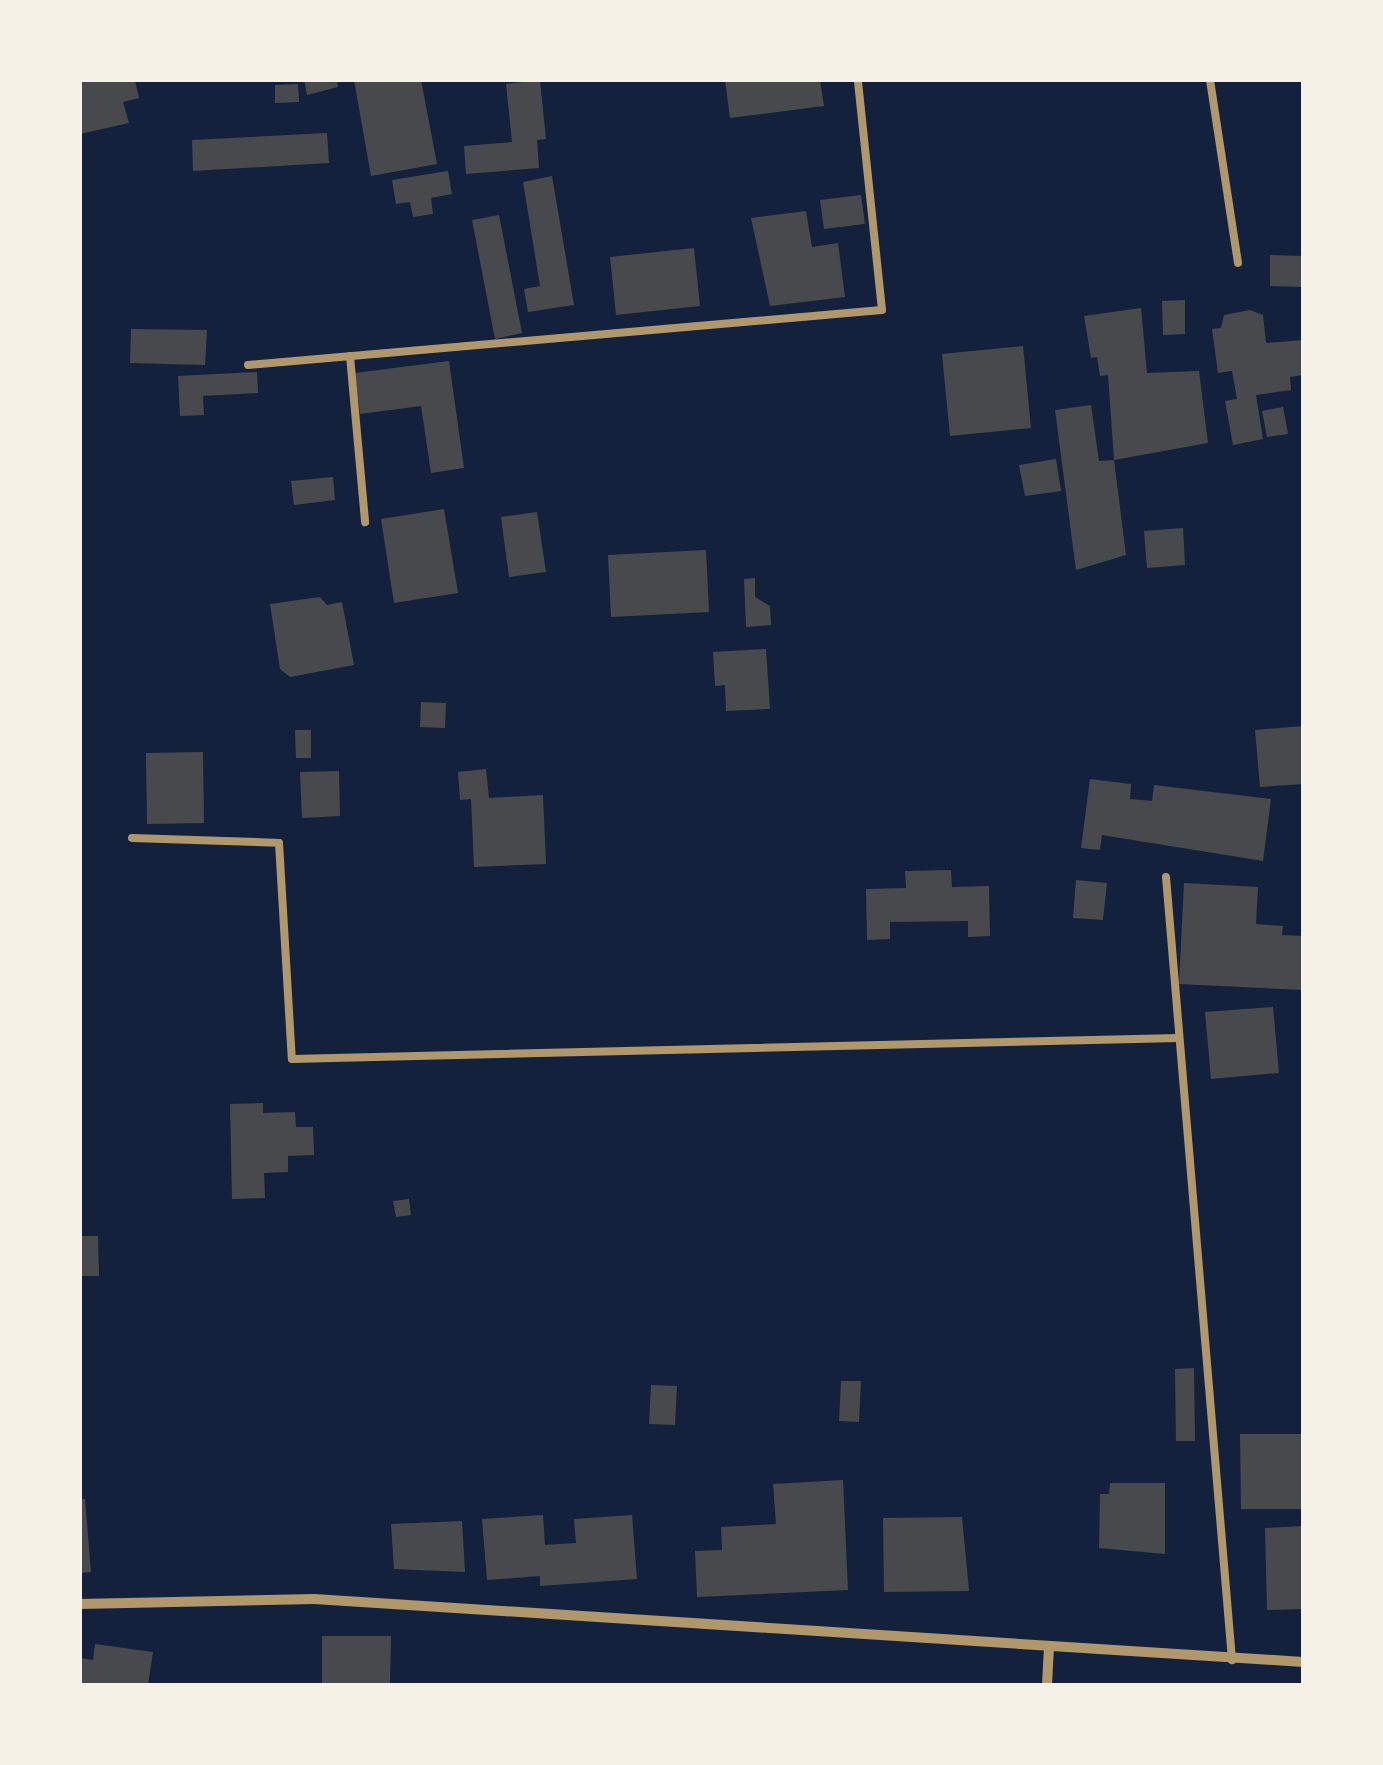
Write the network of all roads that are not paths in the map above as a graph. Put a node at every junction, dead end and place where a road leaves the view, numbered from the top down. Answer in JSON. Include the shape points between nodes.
{"nodes":[{"id":1,"x":858,"y":80,"type":"edge"},
{"id":2,"x":1210,"y":80,"type":"edge"},
{"id":3,"x":1238,"y":263,"type":"dead end"},
{"id":4,"x":350,"y":356,"type":"junction"},
{"id":5,"x":248,"y":365,"type":"dead end"},
{"id":6,"x":365,"y":522,"type":"dead end"},
{"id":7,"x":132,"y":838,"type":"dead end"},
{"id":8,"x":1166,"y":877,"type":"dead end"},
{"id":9,"x":1180,"y":1038,"type":"junction"},
{"id":10,"x":80,"y":1604,"type":"edge"},
{"id":11,"x":1049,"y":1647,"type":"junction"},
{"id":12,"x":1232,"y":1660,"type":"junction"},
{"id":13,"x":1303,"y":1662,"type":"edge"},
{"id":14,"x":1047,"y":1685,"type":"edge"}],
"edges":[{"from":1,"to":4,"type":"lane","via":[[882,310]]},
{"from":2,"to":3,"type":"lane"},
{"from":4,"to":5,"type":"lane"},
{"from":4,"to":6,"type":"lane"},
{"from":7,"to":9,"type":"lane","via":[[279,843],[292,1059]]},
{"from":8,"to":9,"type":"lane"},
{"from":9,"to":12,"type":"lane"},
{"from":10,"to":11,"type":"street","via":[[314,1599]]},
{"from":11,"to":12,"type":"street"},
{"from":11,"to":14,"type":"street"},
{"from":12,"to":13,"type":"street"}]}
